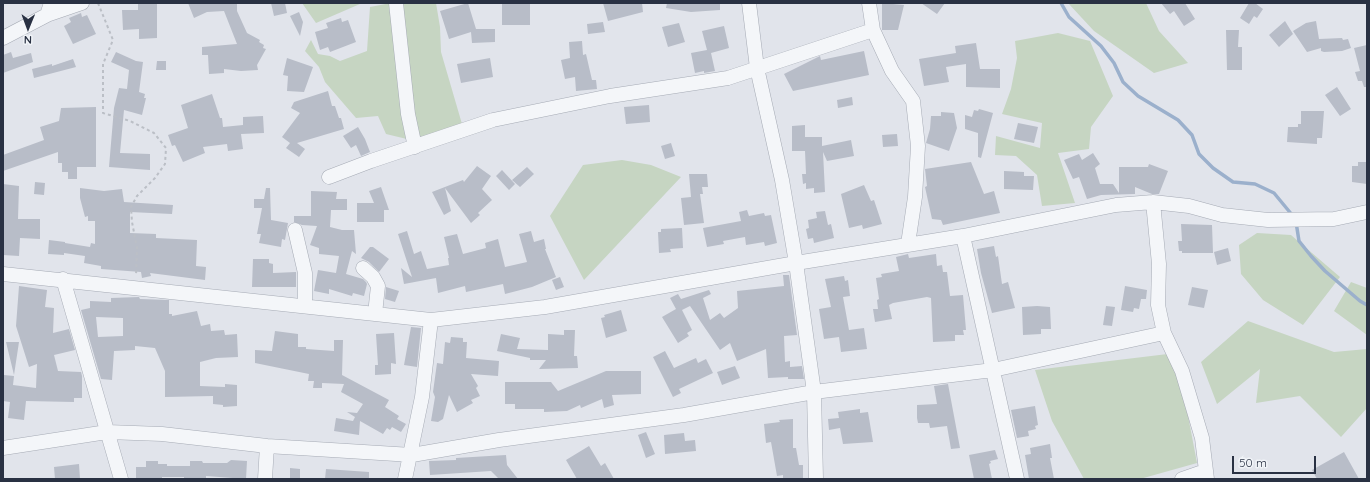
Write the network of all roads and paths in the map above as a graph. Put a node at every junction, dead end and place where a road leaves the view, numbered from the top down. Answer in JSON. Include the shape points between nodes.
{"nodes":[{"id":1,"x":82,"y":3,"type":"edge"},
{"id":2,"x":98,"y":3,"type":"edge"},
{"id":3,"x":396,"y":3,"type":"edge"},
{"id":4,"x":748,"y":3,"type":"edge"},
{"id":5,"x":869,"y":3,"type":"edge"},
{"id":6,"x":49,"y":9,"type":"edge"},
{"id":7,"x":872,"y":30,"type":"junction"},
{"id":8,"x":3,"y":38,"type":"edge"},
{"id":9,"x":757,"y":68,"type":"junction"},
{"id":10,"x":415,"y":147,"type":"junction"},
{"id":11,"x":329,"y":177,"type":"dead end"},
{"id":12,"x":1153,"y":202,"type":"junction"},
{"id":13,"x":1367,"y":212,"type":"edge"},
{"id":14,"x":295,"y":230,"type":"dead end"},
{"id":15,"x":963,"y":236,"type":"junction"},
{"id":16,"x":908,"y":244,"type":"junction"},
{"id":17,"x":796,"y":263,"type":"junction"},
{"id":18,"x":363,"y":268,"type":"dead end"},
{"id":19,"x":3,"y":274,"type":"edge"},
{"id":20,"x":63,"y":279,"type":"junction"},
{"id":21,"x":136,"y":287,"type":"junction"},
{"id":22,"x":306,"y":306,"type":"junction"},
{"id":23,"x":375,"y":314,"type":"junction"},
{"id":24,"x":431,"y":320,"type":"junction"},
{"id":25,"x":1164,"y":333,"type":"junction"},
{"id":26,"x":993,"y":370,"type":"junction"},
{"id":27,"x":814,"y":392,"type":"junction"},
{"id":28,"x":107,"y":432,"type":"junction"},
{"id":29,"x":267,"y":446,"type":"junction"},
{"id":30,"x":3,"y":448,"type":"edge"},
{"id":31,"x":412,"y":455,"type":"junction"},
{"id":32,"x":1206,"y":475,"type":"edge"},
{"id":33,"x":121,"y":479,"type":"edge"},
{"id":34,"x":265,"y":479,"type":"edge"},
{"id":35,"x":405,"y":479,"type":"edge"},
{"id":36,"x":816,"y":479,"type":"edge"},
{"id":37,"x":1017,"y":479,"type":"edge"},
{"id":38,"x":1182,"y":479,"type":"edge"}],
"edges":[{"from":1,"to":6,"type":"street"},
{"from":2,"to":21,"type":"path","via":[[112,40],[104,64],[103,113],[130,121],[154,133],[166,148],[165,164],[131,206],[138,248]]},
{"from":3,"to":10,"type":"street","via":[[408,114]]},
{"from":4,"to":9,"type":"street"},
{"from":5,"to":7,"type":"street"},
{"from":6,"to":8,"type":"street"},
{"from":7,"to":9,"type":"street"},
{"from":7,"to":16,"type":"street","via":[[892,71],[913,101],[918,146],[916,197]]},
{"from":9,"to":10,"type":"street","via":[[728,78],[610,96],[493,120]]},
{"from":9,"to":17,"type":"street","via":[[782,180]]},
{"from":10,"to":11,"type":"street"},
{"from":12,"to":13,"type":"street","via":[[1189,206],[1222,216],[1268,220],[1334,219]]},
{"from":12,"to":15,"type":"street","via":[[1116,205]]},
{"from":12,"to":25,"type":"street","via":[[1159,264],[1158,305]]},
{"from":14,"to":22,"type":"street","via":[[304,272]]},
{"from":15,"to":16,"type":"street"},
{"from":15,"to":26,"type":"street"},
{"from":16,"to":17,"type":"street"},
{"from":17,"to":24,"type":"street","via":[[546,307]]},
{"from":17,"to":27,"type":"street"},
{"from":18,"to":23,"type":"street","via":[[373,276],[378,286]]},
{"from":19,"to":20,"type":"street"},
{"from":20,"to":21,"type":"street"},
{"from":20,"to":28,"type":"street"},
{"from":21,"to":22,"type":"street"},
{"from":22,"to":23,"type":"street"},
{"from":23,"to":24,"type":"street"},
{"from":24,"to":31,"type":"street"},
{"from":25,"to":26,"type":"street"},
{"from":25,"to":32,"type":"street","via":[[1182,371],[1202,438]]},
{"from":26,"to":27,"type":"street"},
{"from":26,"to":37,"type":"street"},
{"from":27,"to":31,"type":"street","via":[[684,415],[499,440]]},
{"from":27,"to":36,"type":"street"},
{"from":28,"to":29,"type":"street","via":[[162,434]]},
{"from":28,"to":30,"type":"street"},
{"from":28,"to":33,"type":"street"},
{"from":29,"to":31,"type":"street"},
{"from":29,"to":34,"type":"street"},
{"from":31,"to":35,"type":"street"},
{"from":32,"to":38,"type":"street"}]}
